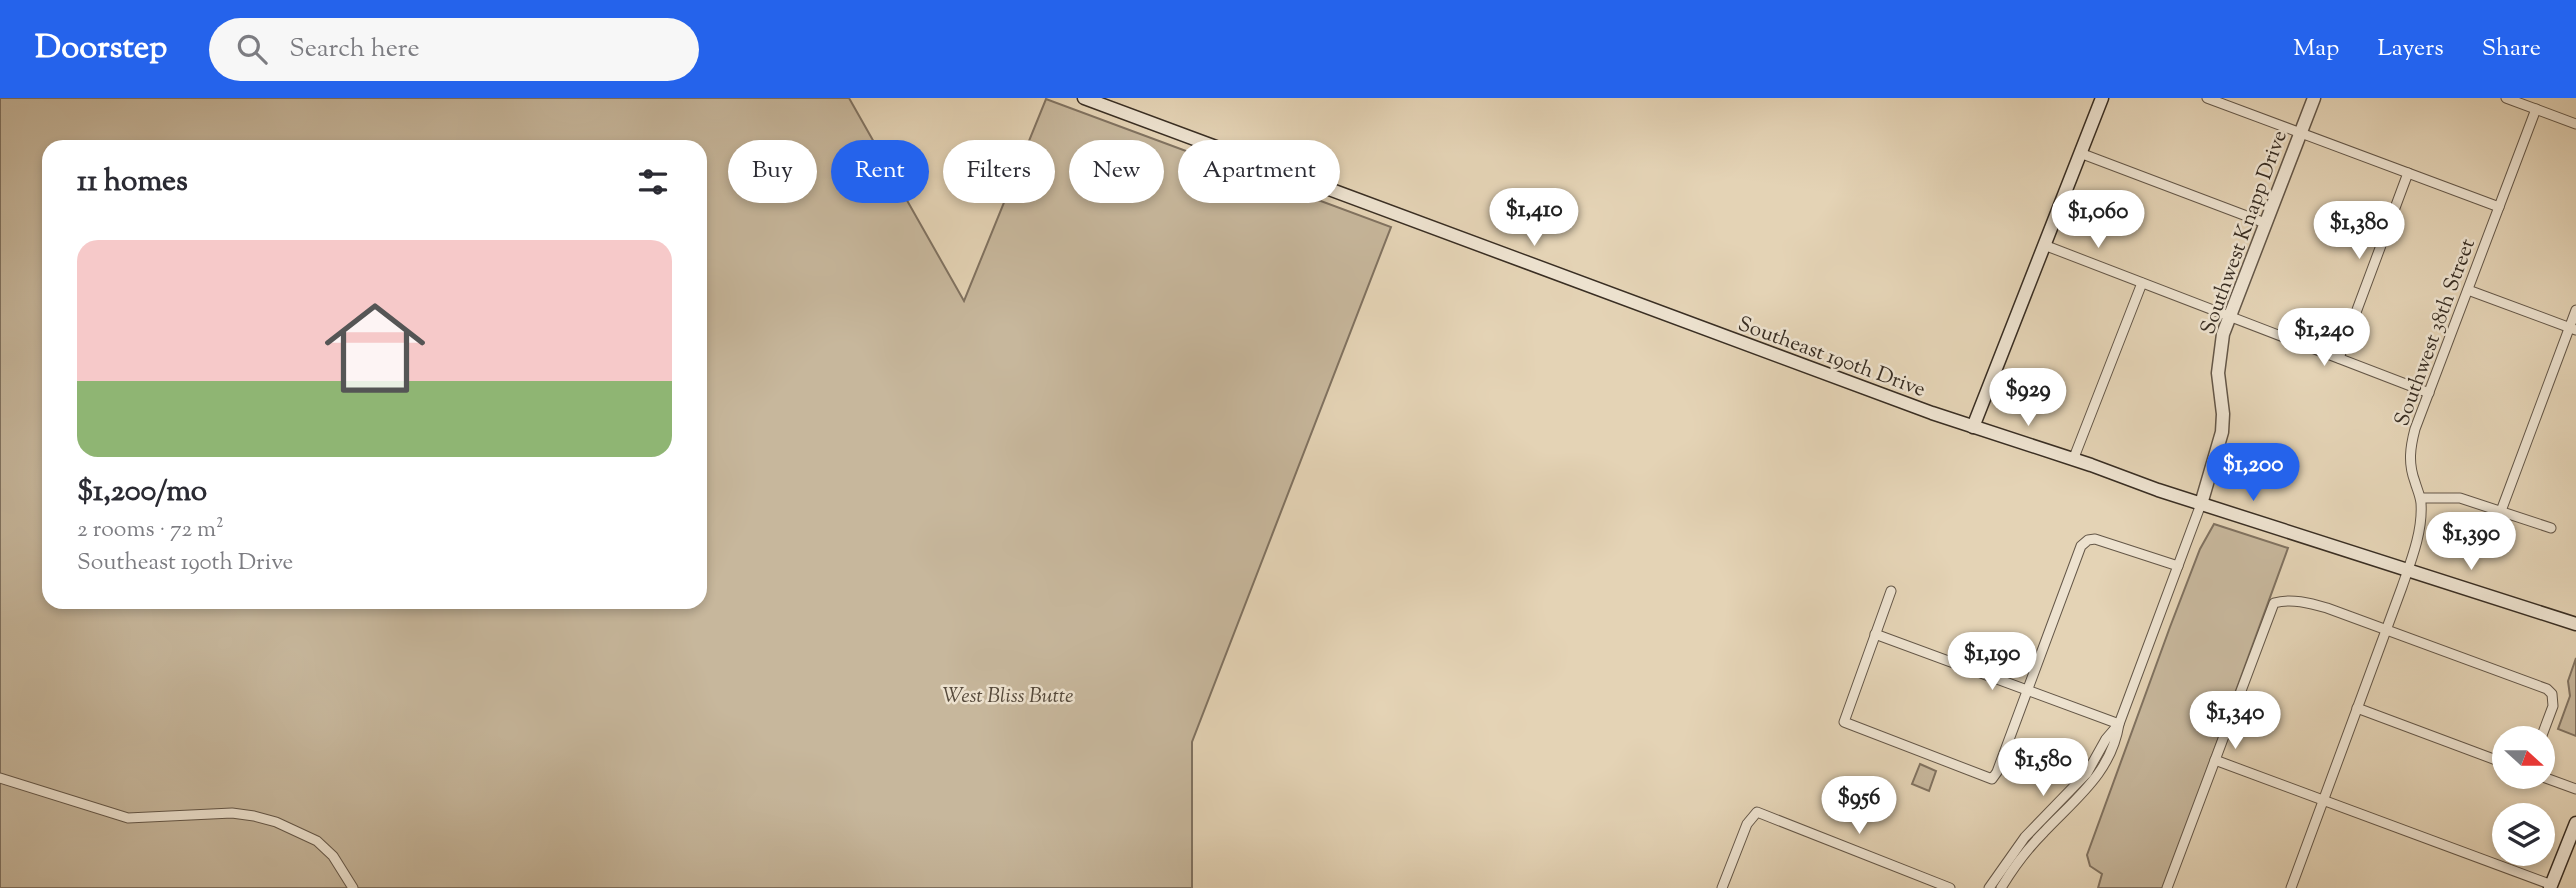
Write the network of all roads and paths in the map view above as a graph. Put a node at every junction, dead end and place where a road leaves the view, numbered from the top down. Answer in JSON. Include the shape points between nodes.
{"nodes":[{"id":1,"x":1084,"y":98,"type":"edge"},
{"id":2,"x":2102,"y":98,"type":"edge"},
{"id":3,"x":2207,"y":98,"type":"edge"},
{"id":4,"x":2314,"y":98,"type":"edge"},
{"id":5,"x":2506,"y":98,"type":"edge"},
{"id":6,"x":2536,"y":109,"type":"junction"},
{"id":7,"x":2576,"y":124,"type":"edge"},
{"id":8,"x":2300,"y":133,"type":"junction"},
{"id":9,"x":2080,"y":153,"type":"junction"},
{"id":10,"x":2408,"y":173,"type":"junction"},
{"id":11,"x":2499,"y":207,"type":"junction"},
{"id":12,"x":2265,"y":223,"type":"junction"},
{"id":13,"x":2044,"y":245,"type":"junction"},
{"id":14,"x":2142,"y":283,"type":"junction"},
{"id":15,"x":2468,"y":290,"type":"junction"},
{"id":16,"x":2576,"y":310,"type":"edge"},
{"id":17,"x":2229,"y":316,"type":"junction"},
{"id":18,"x":2573,"y":329,"type":"edge"},
{"id":19,"x":2339,"y":358,"type":"junction"},
{"id":20,"x":2429,"y":393,"type":"junction"},
{"id":21,"x":1973,"y":428,"type":"junction"},
{"id":22,"x":2073,"y":460,"type":"junction"},
{"id":23,"x":2421,"y":498,"type":"junction"},
{"id":24,"x":2201,"y":504,"type":"junction"},
{"id":25,"x":2501,"y":511,"type":"junction"},
{"id":26,"x":2551,"y":528,"type":"dead end"},
{"id":27,"x":2178,"y":566,"type":"junction"},
{"id":28,"x":2408,"y":570,"type":"junction"},
{"id":29,"x":1891,"y":591,"type":"dead end"},
{"id":30,"x":2576,"y":624,"type":"edge"},
{"id":31,"x":2387,"y":629,"type":"junction"},
{"id":32,"x":1875,"y":634,"type":"junction"},
{"id":33,"x":2028,"y":690,"type":"junction"},
{"id":34,"x":2357,"y":708,"type":"junction"},
{"id":35,"x":2119,"y":723,"type":"junction"},
{"id":36,"x":2546,"y":726,"type":"edge"},
{"id":37,"x":2492,"y":759,"type":"edge"},
{"id":38,"x":2215,"y":760,"type":"junction"},
{"id":39,"x":0,"y":778,"type":"edge"},
{"id":40,"x":2555,"y":781,"type":"edge"},
{"id":41,"x":2576,"y":789,"type":"edge"},
{"id":42,"x":2324,"y":800,"type":"junction"},
{"id":43,"x":2576,"y":822,"type":"edge"},
{"id":44,"x":2551,"y":886,"type":"edge"},
{"id":45,"x":353,"y":888,"type":"edge"},
{"id":46,"x":1722,"y":888,"type":"edge"},
{"id":47,"x":1950,"y":888,"type":"edge"},
{"id":48,"x":1989,"y":888,"type":"edge"},
{"id":49,"x":2001,"y":888,"type":"edge"},
{"id":50,"x":2167,"y":888,"type":"edge"},
{"id":51,"x":2291,"y":888,"type":"edge"}],
"edges":[{"from":1,"to":21,"type":"main road","name":"Southeast 190th Drive"},
{"from":2,"to":9,"type":"main road"},
{"from":3,"to":8,"type":"street"},
{"from":4,"to":8,"type":"main road","name":"Southwest Knapp Drive"},
{"from":5,"to":6,"type":"street"},
{"from":6,"to":7,"type":"street"},
{"from":6,"to":11,"type":"street","name":"Southwest 38th Street"},
{"from":8,"to":10,"type":"street"},
{"from":8,"to":12,"type":"main road","name":"Southwest Knapp Drive"},
{"from":9,"to":12,"type":"street"},
{"from":9,"to":13,"type":"main road"},
{"from":10,"to":11,"type":"street"},
{"from":10,"to":19,"type":"street"},
{"from":11,"to":15,"type":"street","name":"Southwest 38th Street"},
{"from":12,"to":17,"type":"main road","name":"Southwest Knapp Drive"},
{"from":13,"to":14,"type":"street"},
{"from":13,"to":21,"type":"main road"},
{"from":14,"to":17,"type":"street"},
{"from":14,"to":22,"type":"street"},
{"from":15,"to":18,"type":"street"},
{"from":15,"to":20,"type":"street","name":"Southwest 38th Street"},
{"from":16,"to":18,"type":"street"},
{"from":17,"to":19,"type":"street"},
{"from":17,"to":24,"type":"main road","name":"Southwest Knapp Drive","via":[[2219,359],[2222,432]]},
{"from":18,"to":25,"type":"street"},
{"from":19,"to":20,"type":"street"},
{"from":20,"to":23,"type":"street","name":"Southwest 38th Street","via":[[2410,446],[2410,464]]},
{"from":21,"to":22,"type":"main road","name":"Southeast 190th Drive"},
{"from":22,"to":24,"type":"main road","name":"Southeast 190th Drive"},
{"from":23,"to":25,"type":"street","via":[[2460,498]]},
{"from":23,"to":28,"type":"street","name":"Southwest 38th Street","via":[[2419,531]]},
{"from":24,"to":27,"type":"street"},
{"from":24,"to":28,"type":"main road","name":"Southeast 190th Drive"},
{"from":25,"to":26,"type":"street"},
{"from":27,"to":33,"type":"street","via":[[2088,540],[2081,546]]},
{"from":27,"to":35,"type":"street"},
{"from":28,"to":30,"type":"main road","name":"Southeast 190th Drive"},
{"from":28,"to":31,"type":"street","name":"Southwest 38th Street"},
{"from":29,"to":32,"type":"street"},
{"from":31,"to":34,"type":"street","name":"Southwest 38th Street"},
{"from":31,"to":36,"type":"street","via":[[2542,687],[2552,694]]},
{"from":31,"to":38,"type":"street","via":[[2308,602],[2274,603]]},
{"from":32,"to":33,"type":"street"},
{"from":32,"to":33,"type":"street","via":[[1844,722],[1970,771],[1994,778]]},
{"from":33,"to":35,"type":"street"},
{"from":34,"to":37,"type":"street"},
{"from":34,"to":42,"type":"street","name":"Southwest 38th Street"},
{"from":35,"to":48,"type":"street","via":[[2087,773],[2025,837]]},
{"from":35,"to":49,"type":"street","via":[[2116,743],[2099,773],[2034,843]]},
{"from":38,"to":42,"type":"street"},
{"from":38,"to":50,"type":"street"},
{"from":39,"to":45,"type":"street","via":[[128,818],[232,813],[276,822],[317,841]]},
{"from":40,"to":41,"type":"street"},
{"from":42,"to":44,"type":"street"},
{"from":42,"to":51,"type":"street","name":"Southwest 38th Street"},
{"from":43,"to":44,"type":"main road"},
{"from":46,"to":47,"type":"street","via":[[1757,812]]}]}
